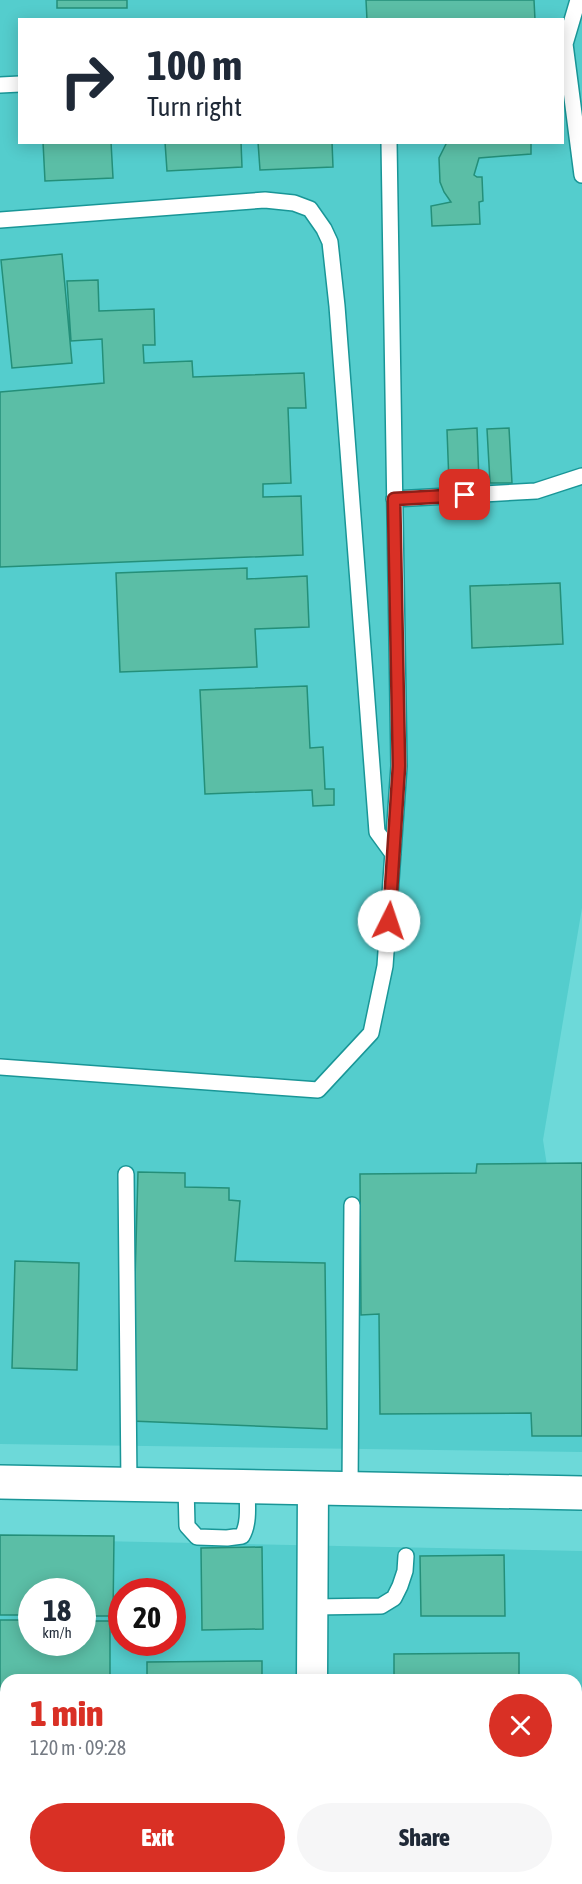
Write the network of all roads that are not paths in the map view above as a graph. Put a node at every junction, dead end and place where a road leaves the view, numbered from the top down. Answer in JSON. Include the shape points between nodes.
{"nodes":[{"id":1,"x":578,"y":0,"type":"edge"},
{"id":2,"x":564,"y":46,"type":"edge"},
{"id":3,"x":18,"y":84,"type":"edge"},
{"id":4,"x":0,"y":85,"type":"edge"},
{"id":5,"x":388,"y":144,"type":"edge"},
{"id":6,"x":582,"y":175,"type":"edge"},
{"id":7,"x":0,"y":220,"type":"edge"},
{"id":8,"x":582,"y":476,"type":"edge"},
{"id":9,"x":394,"y":499,"type":"junction"},
{"id":10,"x":393,"y":854,"type":"junction"},
{"id":11,"x":0,"y":1067,"type":"edge"},
{"id":12,"x":126,"y":1174,"type":"dead end"},
{"id":13,"x":352,"y":1205,"type":"dead end"},
{"id":14,"x":0,"y":1482,"type":"edge"},
{"id":15,"x":129,"y":1485,"type":"junction"},
{"id":16,"x":186,"y":1486,"type":"junction"},
{"id":17,"x":248,"y":1487,"type":"junction"},
{"id":18,"x":313,"y":1488,"type":"junction"},
{"id":19,"x":350,"y":1489,"type":"junction"},
{"id":20,"x":582,"y":1493,"type":"edge"},
{"id":21,"x":406,"y":1556,"type":"dead end"},
{"id":22,"x":313,"y":1607,"type":"junction"},
{"id":23,"x":312,"y":1674,"type":"edge"}],
"edges":[{"from":1,"to":2,"type":"lane"},
{"from":2,"to":6,"type":"lane"},
{"from":3,"to":4,"type":"lane"},
{"from":5,"to":9,"type":"lane"},
{"from":7,"to":10,"type":"lane","via":[[265,200],[310,209],[324,229],[330,242],[337,306],[376,832]]},
{"from":8,"to":9,"type":"lane","via":[[536,490]]},
{"from":9,"to":10,"type":"lane","via":[[399,766]]},
{"from":10,"to":11,"type":"lane","via":[[386,966],[371,1033],[318,1090]]},
{"from":12,"to":15,"type":"lane"},
{"from":13,"to":19,"type":"lane"},
{"from":14,"to":15,"type":"street"},
{"from":15,"to":16,"type":"street"},
{"from":16,"to":17,"type":"street"},
{"from":16,"to":17,"type":"lane","via":[[187,1526],[197,1537],[207,1538],[242,1536]]},
{"from":17,"to":18,"type":"street"},
{"from":18,"to":19,"type":"street"},
{"from":18,"to":22,"type":"street"},
{"from":19,"to":20,"type":"street"},
{"from":21,"to":22,"type":"lane","via":[[405,1571],[394,1598],[381,1606]]},
{"from":22,"to":23,"type":"street"}]}
